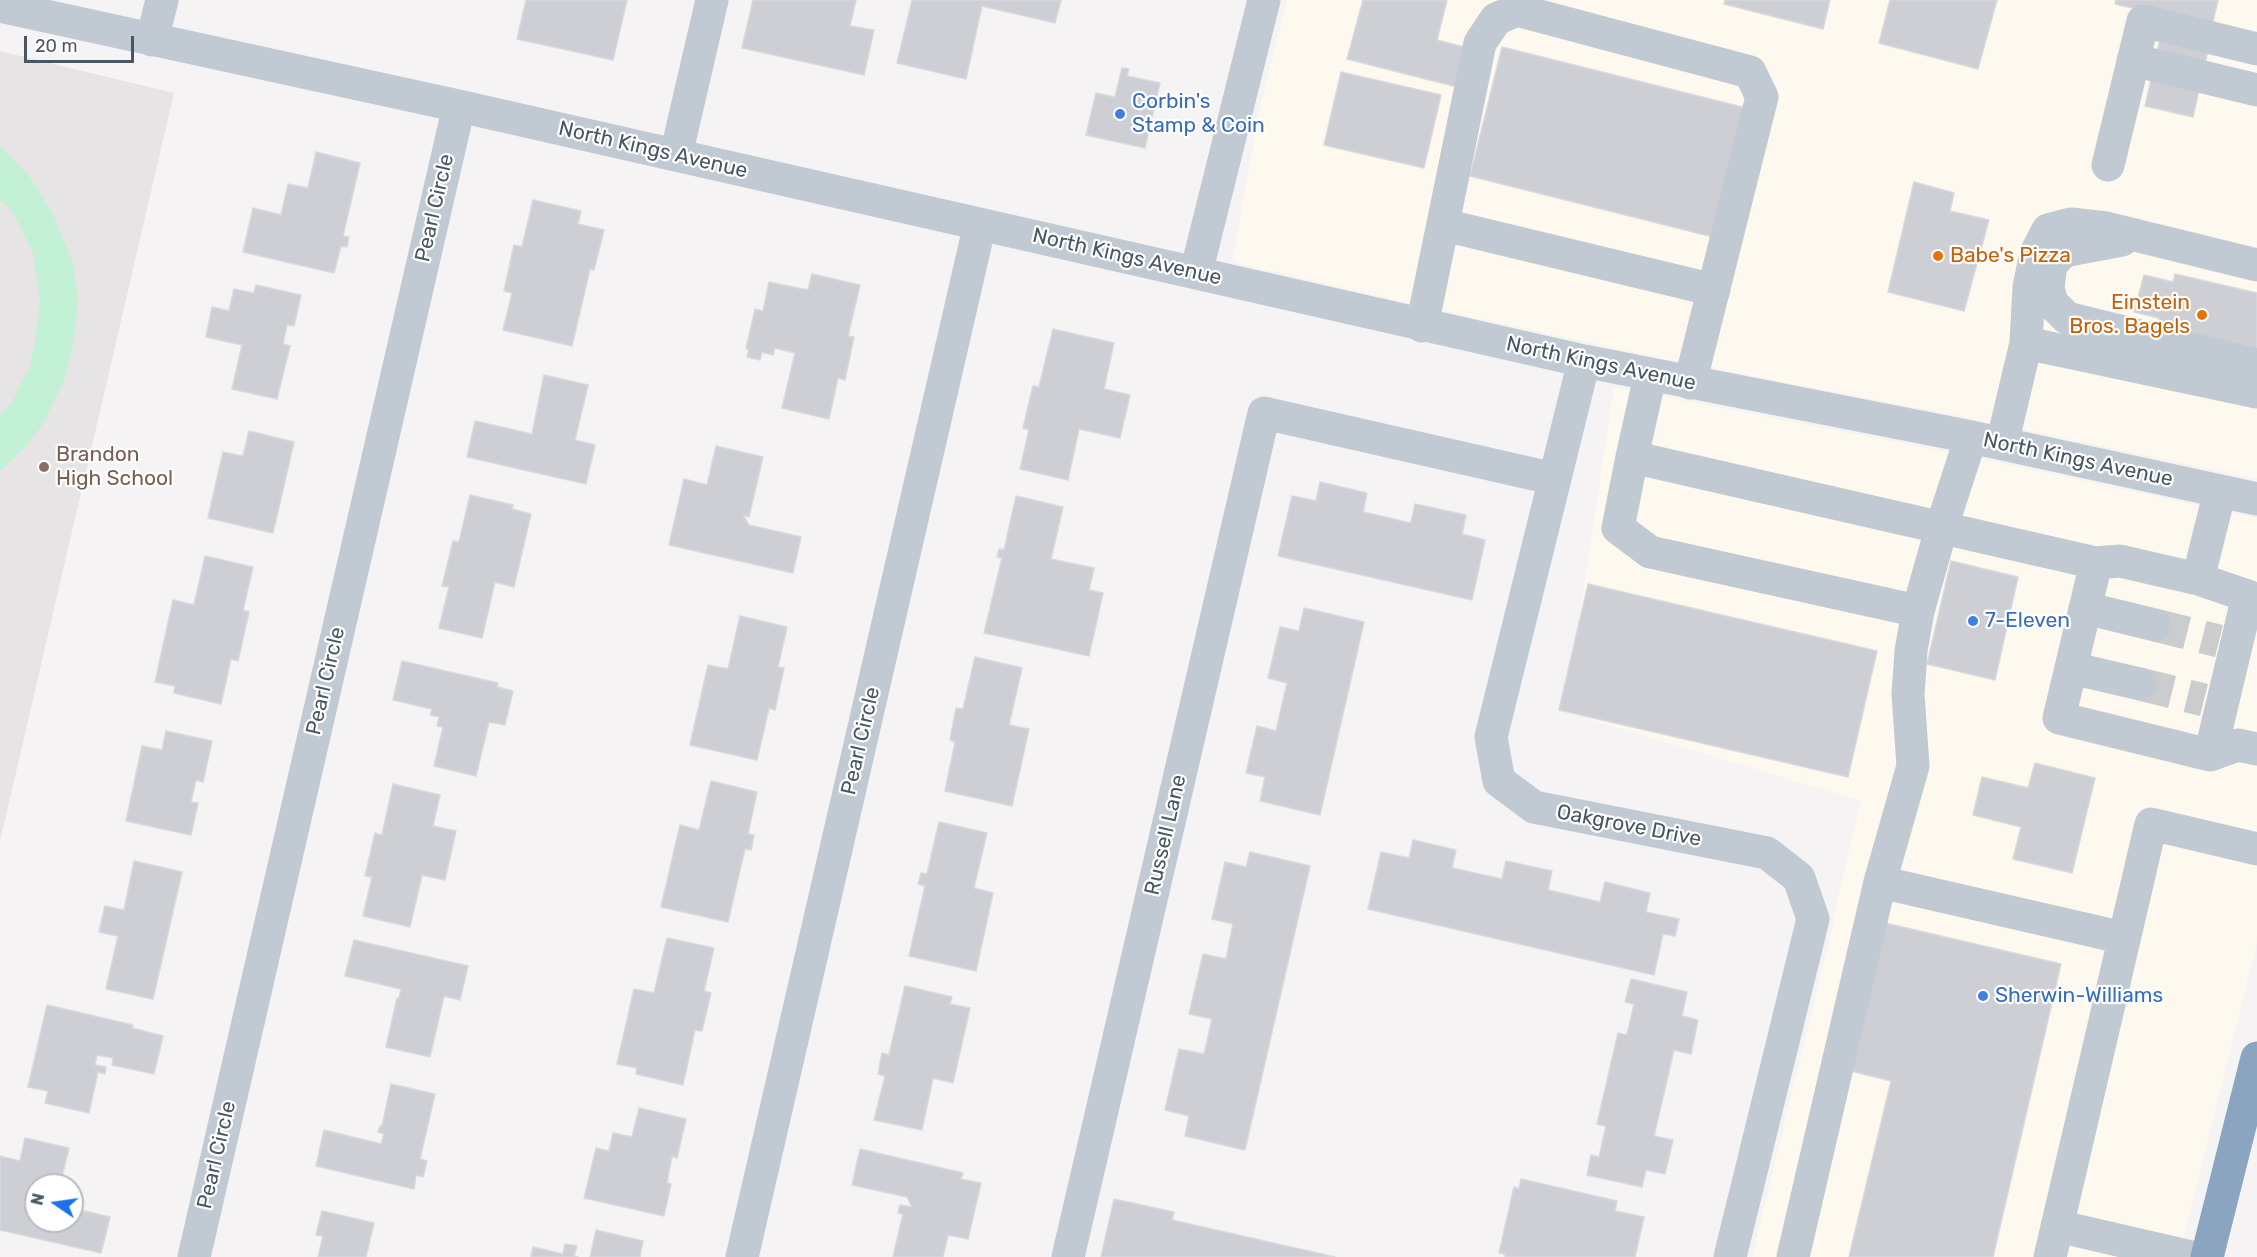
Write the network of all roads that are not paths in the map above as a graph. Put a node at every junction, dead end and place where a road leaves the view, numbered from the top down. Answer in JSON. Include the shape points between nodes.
{"nodes":[{"id":1,"x":162,"y":0,"type":"edge"},
{"id":2,"x":712,"y":0,"type":"edge"},
{"id":3,"x":1264,"y":0,"type":"edge"},
{"id":4,"x":0,"y":6,"type":"edge"},
{"id":5,"x":152,"y":40,"type":"junction"},
{"id":6,"x":2257,"y":49,"type":"edge"},
{"id":7,"x":2133,"y":60,"type":"junction"},
{"id":8,"x":2257,"y":90,"type":"edge"},
{"id":9,"x":459,"y":106,"type":"junction"},
{"id":10,"x":676,"y":155,"type":"junction"},
{"id":11,"x":2108,"y":165,"type":"dead end"},
{"id":12,"x":980,"y":224,"type":"junction"},
{"id":13,"x":1444,"y":225,"type":"junction"},
{"id":14,"x":2144,"y":237,"type":"junction"},
{"id":15,"x":2257,"y":265,"type":"edge"},
{"id":16,"x":1196,"y":273,"type":"junction"},
{"id":17,"x":1714,"y":290,"type":"junction"},
{"id":18,"x":1422,"y":326,"type":"junction"},
{"id":19,"x":2026,"y":344,"type":"junction"},
{"id":20,"x":1584,"y":362,"type":"junction"},
{"id":21,"x":2257,"y":365,"type":"edge"},
{"id":22,"x":1650,"y":376,"type":"junction"},
{"id":23,"x":1690,"y":383,"type":"junction"},
{"id":24,"x":2257,"y":392,"type":"edge"},
{"id":25,"x":1987,"y":440,"type":"junction"},
{"id":26,"x":1632,"y":457,"type":"junction"},
{"id":27,"x":1555,"y":479,"type":"junction"},
{"id":28,"x":2220,"y":491,"type":"junction"},
{"id":29,"x":2257,"y":499,"type":"edge"},
{"id":30,"x":1942,"y":526,"type":"junction"},
{"id":31,"x":2096,"y":563,"type":"junction"},
{"id":32,"x":2198,"y":579,"type":"junction"},
{"id":33,"x":2085,"y":608,"type":"junction"},
{"id":34,"x":1918,"y":611,"type":"junction"},
{"id":35,"x":2155,"y":625,"type":"tunnel mouth"},
{"id":36,"x":2071,"y":668,"type":"junction"},
{"id":37,"x":2140,"y":684,"type":"tunnel mouth"},
{"id":38,"x":2257,"y":749,"type":"edge"},
{"id":39,"x":2210,"y":755,"type":"junction"},
{"id":40,"x":2257,"y":849,"type":"edge"},
{"id":41,"x":1880,"y":882,"type":"junction"},
{"id":42,"x":2124,"y":938,"type":"junction"},
{"id":43,"x":2257,"y":1058,"type":"edge"},
{"id":44,"x":2057,"y":1226,"type":"junction"},
{"id":45,"x":194,"y":1257,"type":"edge"},
{"id":46,"x":742,"y":1257,"type":"edge"},
{"id":47,"x":1068,"y":1257,"type":"edge"},
{"id":48,"x":1730,"y":1257,"type":"edge"},
{"id":49,"x":1793,"y":1257,"type":"edge"},
{"id":50,"x":2050,"y":1257,"type":"edge"},
{"id":51,"x":2192,"y":1257,"type":"edge"},
{"id":52,"x":2207,"y":1257,"type":"edge"}],
"edges":[{"from":1,"to":5,"type":"street"},
{"from":2,"to":10,"type":"street"},
{"from":3,"to":16,"type":"street"},
{"from":4,"to":5,"type":"street","name":"North Kings Avenue"},
{"from":5,"to":9,"type":"street","name":"North Kings Avenue"},
{"from":6,"to":7,"type":"street","via":[[2143,21]]},
{"from":7,"to":8,"type":"street"},
{"from":7,"to":11,"type":"street"},
{"from":9,"to":10,"type":"street","name":"North Kings Avenue"},
{"from":9,"to":45,"type":"street","name":"Pearl Circle"},
{"from":10,"to":12,"type":"street","name":"North Kings Avenue"},
{"from":12,"to":16,"type":"street","name":"North Kings Avenue"},
{"from":12,"to":46,"type":"street","name":"Pearl Circle"},
{"from":13,"to":17,"type":"street"},
{"from":13,"to":17,"type":"street","via":[[1480,43],[1496,19],[1517,10],[1750,72],[1762,97]]},
{"from":13,"to":18,"type":"street"},
{"from":14,"to":15,"type":"street"},
{"from":14,"to":19,"type":"street","via":[[2071,224],[2049,230],[2036,253],[2028,287]]},
{"from":14,"to":21,"type":"street","via":[[2064,251],[2050,264],[2048,288],[2052,303],[2067,318]]},
{"from":16,"to":18,"type":"street","name":"North Kings Avenue"},
{"from":17,"to":23,"type":"street"},
{"from":18,"to":20,"type":"street","name":"North Kings Avenue"},
{"from":19,"to":24,"type":"street"},
{"from":19,"to":25,"type":"street"},
{"from":20,"to":22,"type":"street","name":"North Kings Avenue"},
{"from":20,"to":27,"type":"street","name":"Oakgrove Drive"},
{"from":22,"to":23,"type":"street","name":"North Kings Avenue"},
{"from":22,"to":26,"type":"street"},
{"from":23,"to":25,"type":"street","name":"North Kings Avenue"},
{"from":25,"to":28,"type":"street","name":"North Kings Avenue"},
{"from":25,"to":30,"type":"street"},
{"from":26,"to":30,"type":"street"},
{"from":26,"to":34,"type":"street","via":[[1618,528],[1650,552]]},
{"from":27,"to":47,"type":"street","name":"Russell Lane","via":[[1264,413]]},
{"from":27,"to":48,"type":"street","name":"Oakgrove Drive","via":[[1491,737],[1499,781],[1534,807],[1767,853],[1799,878],[1813,919]]},
{"from":28,"to":29,"type":"street","name":"North Kings Avenue"},
{"from":28,"to":32,"type":"street"},
{"from":30,"to":31,"type":"street"},
{"from":30,"to":34,"type":"street"},
{"from":31,"to":32,"type":"street","via":[[2120,561]]},
{"from":31,"to":33,"type":"street"},
{"from":32,"to":39,"type":"street","via":[[2248,596],[2228,643],[2213,703]]},
{"from":33,"to":35,"type":"street"},
{"from":33,"to":36,"type":"street"},
{"from":34,"to":41,"type":"street","via":[[1908,694],[1913,766]]},
{"from":36,"to":37,"type":"street"},
{"from":36,"to":39,"type":"street","via":[[2059,718]]},
{"from":38,"to":39,"type":"street","via":[[2238,745]]},
{"from":40,"to":42,"type":"street","via":[[2151,824]]},
{"from":41,"to":42,"type":"street"},
{"from":41,"to":49,"type":"street"},
{"from":42,"to":44,"type":"street"},
{"from":43,"to":52,"type":"highway"},
{"from":44,"to":50,"type":"street"},
{"from":44,"to":51,"type":"street"}]}
